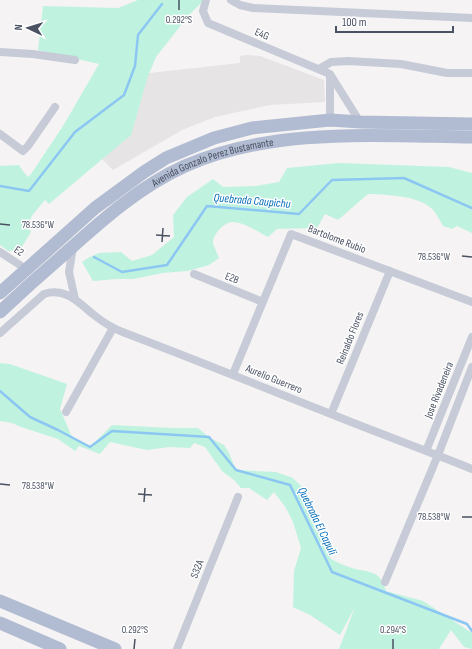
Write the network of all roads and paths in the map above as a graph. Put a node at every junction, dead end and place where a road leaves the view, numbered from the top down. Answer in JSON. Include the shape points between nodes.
{"nodes":[{"id":1,"x":206,"y":0,"type":"edge"},
{"id":2,"x":231,"y":0,"type":"edge"},
{"id":3,"x":472,"y":18,"type":"edge"},
{"id":4,"x":0,"y":52,"type":"edge"},
{"id":5,"x":75,"y":60,"type":"dead end"},
{"id":6,"x":319,"y":69,"type":"junction"},
{"id":7,"x":472,"y":73,"type":"edge"},
{"id":8,"x":330,"y":74,"type":"junction"},
{"id":9,"x":55,"y":107,"type":"dead end"},
{"id":10,"x":330,"y":120,"type":"junction"},
{"id":11,"x":360,"y":122,"type":"junction"},
{"id":12,"x":445,"y":123,"type":"junction"},
{"id":13,"x":472,"y":124,"type":"edge"},
{"id":14,"x":0,"y":134,"type":"edge"},
{"id":15,"x":445,"y":136,"type":"junction"},
{"id":16,"x":472,"y":137,"type":"edge"},
{"id":17,"x":73,"y":246,"type":"junction"},
{"id":18,"x":0,"y":252,"type":"edge"},
{"id":19,"x":26,"y":269,"type":"junction"},
{"id":20,"x":390,"y":271,"type":"junction"},
{"id":21,"x":194,"y":274,"type":"dead end"},
{"id":22,"x":0,"y":293,"type":"edge"},
{"id":23,"x":75,"y":299,"type":"junction"},
{"id":24,"x":263,"y":302,"type":"junction"},
{"id":25,"x":472,"y":302,"type":"edge"},
{"id":26,"x":0,"y":312,"type":"edge"},
{"id":27,"x":113,"y":328,"type":"junction"},
{"id":28,"x":0,"y":333,"type":"edge"},
{"id":29,"x":472,"y":337,"type":"edge"},
{"id":30,"x":472,"y":367,"type":"edge"},
{"id":31,"x":233,"y":374,"type":"junction"},
{"id":32,"x":66,"y":412,"type":"dead end"},
{"id":33,"x":331,"y":414,"type":"junction"},
{"id":34,"x":426,"y":451,"type":"junction"},
{"id":35,"x":438,"y":455,"type":"junction"},
{"id":36,"x":472,"y":469,"type":"edge"},
{"id":37,"x":238,"y":497,"type":"dead end"},
{"id":38,"x":385,"y":582,"type":"dead end"},
{"id":39,"x":0,"y":601,"type":"edge"},
{"id":40,"x":0,"y":624,"type":"edge"},
{"id":41,"x":60,"y":649,"type":"edge"},
{"id":42,"x":115,"y":649,"type":"edge"},
{"id":43,"x":177,"y":649,"type":"edge"}],
"edges":[{"from":1,"to":6,"type":"street","name":"E4G","via":[[203,11],[208,23]]},
{"from":2,"to":3,"type":"street","via":[[253,8]]},
{"from":4,"to":5,"type":"street"},
{"from":6,"to":7,"type":"street","via":[[331,62],[355,61],[401,64],[447,73]]},
{"from":6,"to":8,"type":"street","name":"E4G"},
{"from":8,"to":10,"type":"street"},
{"from":8,"to":11,"type":"street"},
{"from":9,"to":14,"type":"street","via":[[23,151]]},
{"from":10,"to":11,"type":"main road","name":"Avenida Gonzalo Perez Bustamante"},
{"from":10,"to":19,"type":"main road","name":"Avenida Gonzalo Perez Bustamante","via":[[252,128],[214,138],[166,158],[95,208]]},
{"from":11,"to":12,"type":"main road","name":"Avenida Gonzalo Perez Bustamante"},
{"from":12,"to":13,"type":"main road","name":"Avenida Gonzalo Perez Bustamante"},
{"from":12,"to":15,"type":"main road"},
{"from":15,"to":16,"type":"main road","name":"Avenida Gonzalo Perez Bustamante"},
{"from":15,"to":17,"type":"main road","name":"Avenida Gonzalo Perez Bustamante","via":[[293,139],[204,158],[129,199]]},
{"from":17,"to":23,"type":"street","via":[[69,272]]},
{"from":17,"to":26,"type":"main road","name":"Avenida Gonzalo Perez Bustamante"},
{"from":18,"to":19,"type":"street","name":"E2"},
{"from":19,"to":22,"type":"main road","name":"Avenida Gonzalo Perez Bustamante"},
{"from":20,"to":24,"type":"street","name":"Bartolome Rubio","via":[[291,234]]},
{"from":20,"to":25,"type":"street","name":"Bartolome Rubio"},
{"from":20,"to":33,"type":"street","name":"Reinaldo Flores"},
{"from":21,"to":24,"type":"street","name":"E2B"},
{"from":23,"to":27,"type":"street","name":"Aurelio Guerrero"},
{"from":23,"to":28,"type":"street","name":"Aurelio Guerrero","via":[[59,292],[44,294]]},
{"from":24,"to":31,"type":"street","name":"Bartolome Rubio"},
{"from":27,"to":31,"type":"street","name":"Aurelio Guerrero"},
{"from":27,"to":32,"type":"street"},
{"from":29,"to":34,"type":"street","name":"Jose Rivadeneira"},
{"from":30,"to":35,"type":"street"},
{"from":31,"to":33,"type":"street","name":"Aurelio Guerrero"},
{"from":33,"to":34,"type":"street","name":"Aurelio Guerrero"},
{"from":34,"to":35,"type":"street","name":"Aurelio Guerrero"},
{"from":35,"to":36,"type":"street","name":"Aurelio Guerrero"},
{"from":35,"to":38,"type":"street"},
{"from":37,"to":43,"type":"street","name":"S32A"},
{"from":39,"to":42,"type":"main road"},
{"from":40,"to":41,"type":"main road"}]}
